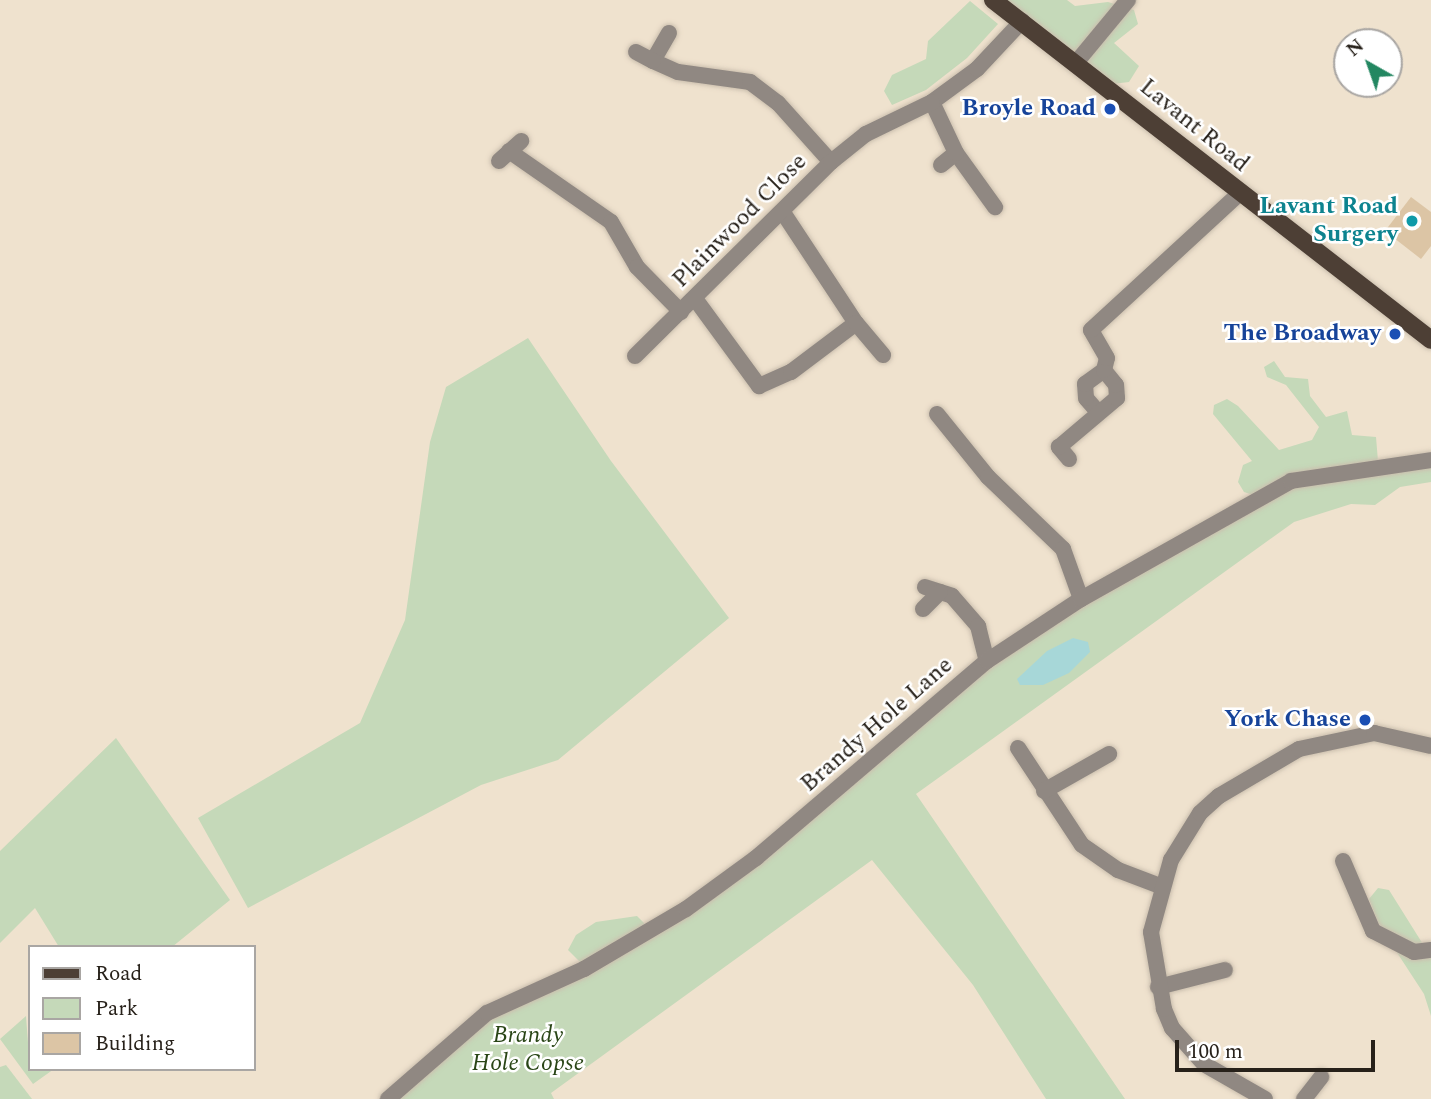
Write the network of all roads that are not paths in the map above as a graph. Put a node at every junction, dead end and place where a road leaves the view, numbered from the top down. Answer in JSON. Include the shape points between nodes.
{"nodes":[{"id":1,"x":993,"y":0,"type":"edge"},
{"id":2,"x":1128,"y":0,"type":"edge"},
{"id":3,"x":1022,"y":21,"type":"junction"},
{"id":4,"x":669,"y":33,"type":"dead end"},
{"id":5,"x":636,"y":52,"type":"dead end"},
{"id":6,"x":653,"y":61,"type":"junction"},
{"id":7,"x":1075,"y":64,"type":"junction"},
{"id":8,"x":932,"y":102,"type":"junction"},
{"id":9,"x":510,"y":151,"type":"dead end"},
{"id":10,"x":956,"y":153,"type":"junction"},
{"id":11,"x":831,"y":162,"type":"junction"},
{"id":12,"x":941,"y":165,"type":"dead end"},
{"id":13,"x":1239,"y":194,"type":"junction"},
{"id":14,"x":995,"y":207,"type":"dead end"},
{"id":15,"x":784,"y":214,"type":"junction"},
{"id":16,"x":1152,"y":275,"type":"junction"},
{"id":17,"x":1163,"y":288,"type":"dead end"},
{"id":18,"x":696,"y":300,"type":"junction"},
{"id":19,"x":681,"y":312,"type":"junction"},
{"id":20,"x":856,"y":323,"type":"junction"},
{"id":21,"x":1431,"y":340,"type":"edge"},
{"id":22,"x":883,"y":355,"type":"dead end"},
{"id":23,"x":635,"y":356,"type":"dead end"},
{"id":24,"x":1104,"y":370,"type":"junction"},
{"id":25,"x":1098,"y":412,"type":"junction"},
{"id":26,"x":937,"y":414,"type":"dead end"},
{"id":27,"x":1069,"y":458,"type":"dead end"},
{"id":28,"x":1431,"y":460,"type":"edge"},
{"id":29,"x":1081,"y":599,"type":"junction"},
{"id":30,"x":923,"y":609,"type":"dead end"},
{"id":31,"x":988,"y":661,"type":"junction"},
{"id":32,"x":1431,"y":746,"type":"edge"},
{"id":33,"x":1018,"y":748,"type":"dead end"},
{"id":34,"x":1109,"y":754,"type":"dead end"},
{"id":35,"x":1044,"y":791,"type":"junction"},
{"id":36,"x":1343,"y":861,"type":"dead end"},
{"id":37,"x":1160,"y":886,"type":"junction"},
{"id":38,"x":1431,"y":950,"type":"edge"},
{"id":39,"x":1225,"y":970,"type":"dead end"},
{"id":40,"x":1158,"y":987,"type":"junction"},
{"id":41,"x":1321,"y":1077,"type":"dead end"},
{"id":42,"x":388,"y":1099,"type":"edge"},
{"id":43,"x":1265,"y":1099,"type":"edge"},
{"id":44,"x":1304,"y":1099,"type":"edge"}],
"edges":[{"from":1,"to":3,"type":"main road","name":"Lavant Road"},
{"from":2,"to":7,"type":"street"},
{"from":3,"to":7,"type":"main road","name":"Lavant Road"},
{"from":3,"to":8,"type":"street","name":"Plainwood Close","via":[[977,69]]},
{"from":4,"to":6,"type":"street"},
{"from":5,"to":6,"type":"street","name":"Plainwood Close"},
{"from":6,"to":11,"type":"street","name":"Plainwood Close","via":[[678,72],[750,82],[779,103]]},
{"from":7,"to":13,"type":"main road","name":"Lavant Road"},
{"from":8,"to":10,"type":"street"},
{"from":8,"to":11,"type":"street","name":"Plainwood Close","via":[[866,134]]},
{"from":9,"to":19,"type":"street","name":"Plainwood Close","via":[[611,222],[637,267]]},
{"from":10,"to":12,"type":"street"},
{"from":10,"to":14,"type":"street"},
{"from":11,"to":15,"type":"street","name":"Plainwood Close"},
{"from":13,"to":16,"type":"street"},
{"from":13,"to":21,"type":"main road","name":"Lavant Road"},
{"from":15,"to":18,"type":"street","name":"Plainwood Close"},
{"from":15,"to":20,"type":"street"},
{"from":16,"to":17,"type":"street"},
{"from":16,"to":24,"type":"street","via":[[1091,330],[1107,358]]},
{"from":18,"to":19,"type":"street","name":"Plainwood Close"},
{"from":18,"to":20,"type":"street","via":[[759,386],[791,372]]},
{"from":19,"to":23,"type":"street","name":"Plainwood Close"},
{"from":20,"to":22,"type":"street"},
{"from":24,"to":25,"type":"street","via":[[1116,385],[1117,398]]},
{"from":24,"to":25,"type":"street","via":[[1085,384],[1086,398]]},
{"from":25,"to":27,"type":"street","via":[[1059,447]]},
{"from":26,"to":29,"type":"street","via":[[988,477],[1063,549]]},
{"from":28,"to":29,"type":"street","name":"Brandy Hole Lane","via":[[1291,481]]},
{"from":29,"to":31,"type":"street","name":"Brandy Hole Lane"},
{"from":30,"to":31,"type":"street","via":[[932,590],[952,596],[978,626]]},
{"from":31,"to":42,"type":"street","name":"Brandy Hole Lane","via":[[820,805],[686,909],[584,969],[487,1013]]},
{"from":32,"to":37,"type":"street","via":[[1394,734],[1358,735],[1299,749],[1257,770],[1200,813]]},
{"from":33,"to":35,"type":"street"},
{"from":34,"to":35,"type":"street"},
{"from":35,"to":37,"type":"street","via":[[1096,857]]},
{"from":36,"to":38,"type":"street","via":[[1373,931],[1414,952]]},
{"from":37,"to":40,"type":"street","via":[[1151,932]]},
{"from":39,"to":40,"type":"street"},
{"from":40,"to":43,"type":"street","via":[[1172,1028],[1187,1047],[1223,1077]]},
{"from":41,"to":44,"type":"street"}]}
